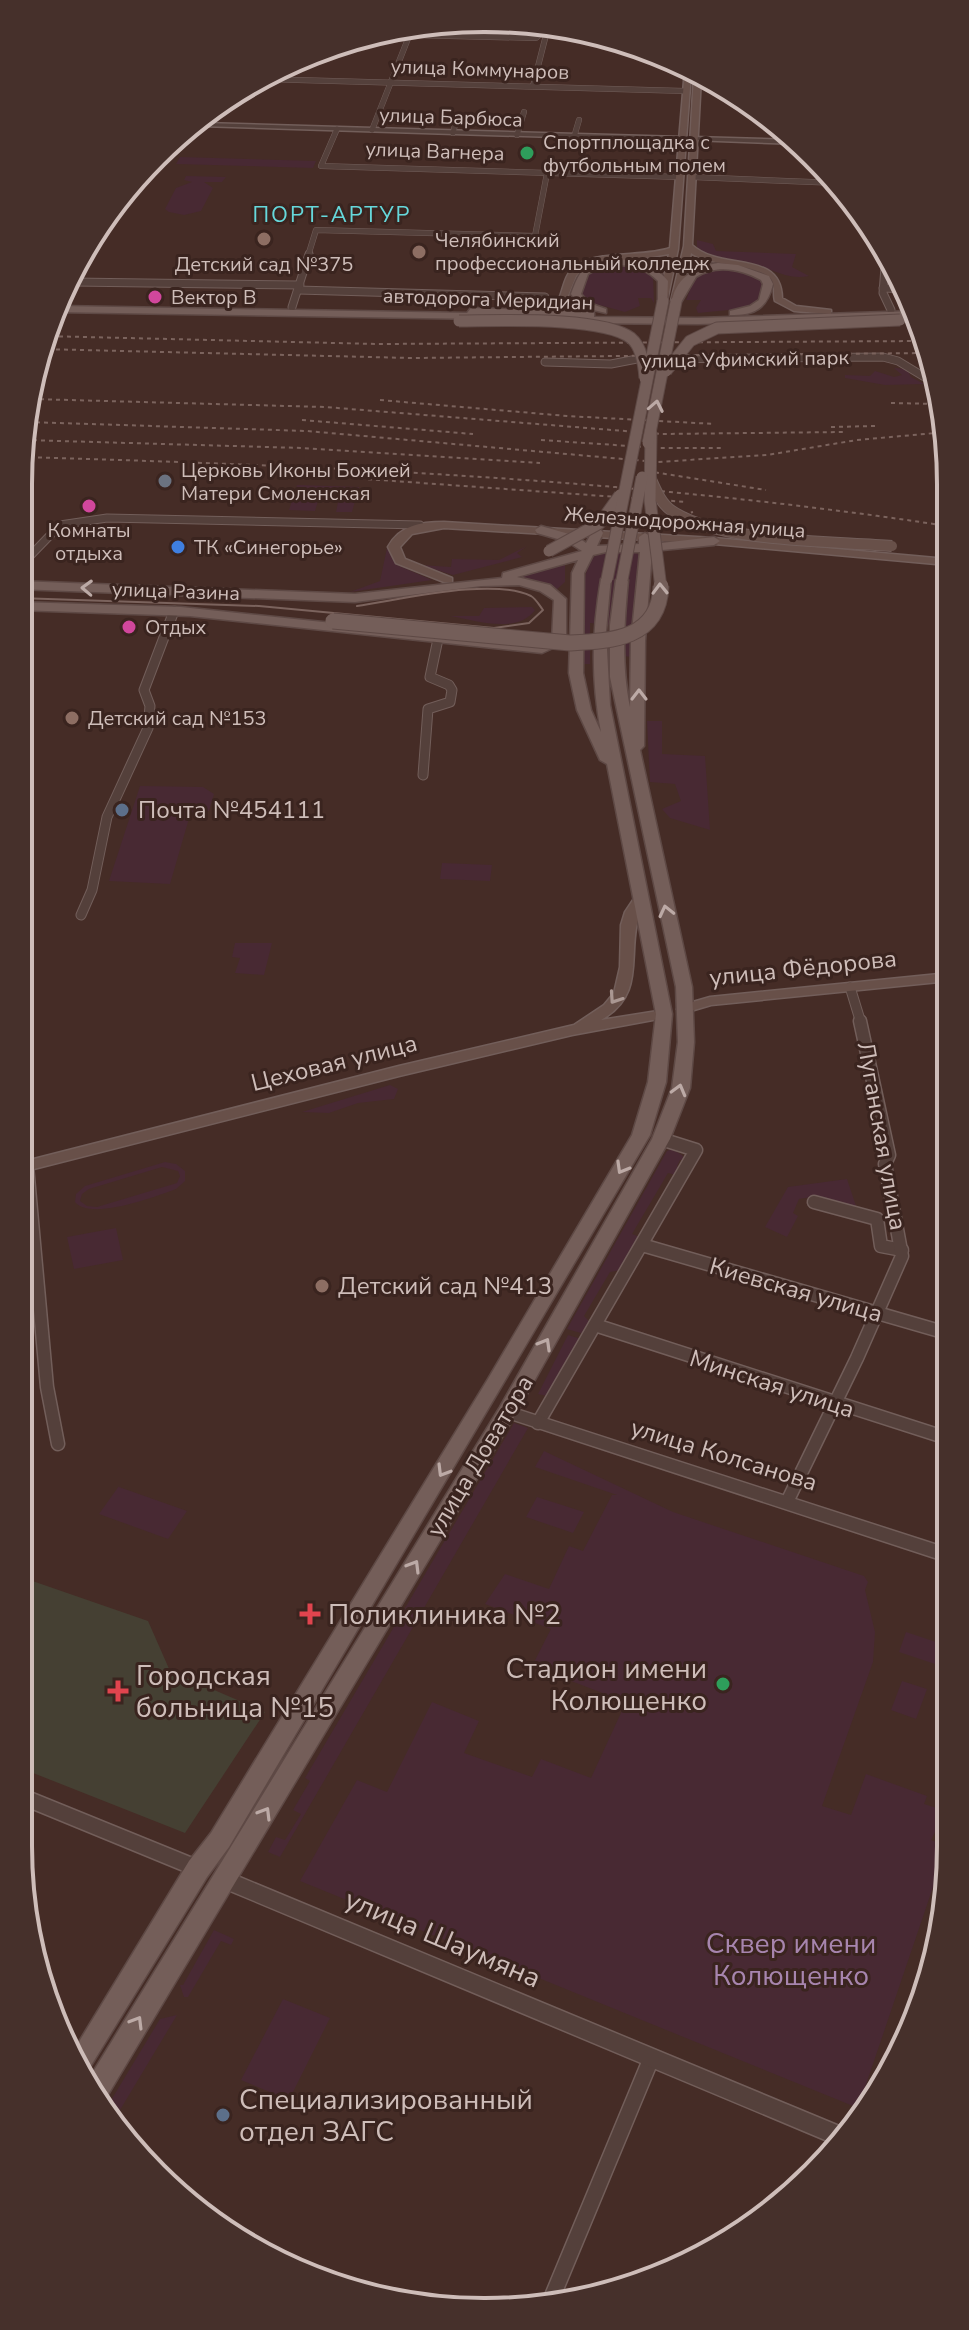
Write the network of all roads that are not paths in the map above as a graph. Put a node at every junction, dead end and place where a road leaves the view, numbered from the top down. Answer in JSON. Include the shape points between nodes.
{"nodes":[{"id":1,"x":442,"y":34,"type":"edge"},
{"id":2,"x":539,"y":36,"type":"edge"},
{"id":3,"x":544,"y":36,"type":"edge"},
{"id":4,"x":407,"y":39,"type":"edge"},
{"id":5,"x":283,"y":80,"type":"edge"},
{"id":6,"x":687,"y":80,"type":"edge"},
{"id":7,"x":389,"y":83,"type":"junction"},
{"id":8,"x":696,"y":85,"type":"edge"},
{"id":9,"x":533,"y":86,"type":"junction"},
{"id":10,"x":685,"y":91,"type":"junction"},
{"id":11,"x":696,"y":91,"type":"junction"},
{"id":12,"x":524,"y":112,"type":"dead end"},
{"id":13,"x":457,"y":117,"type":"dead end"},
{"id":14,"x":579,"y":120,"type":"dead end"},
{"id":15,"x":210,"y":125,"type":"edge"},
{"id":16,"x":337,"y":129,"type":"junction"},
{"id":17,"x":372,"y":130,"type":"junction"},
{"id":18,"x":453,"y":133,"type":"junction"},
{"id":19,"x":517,"y":135,"type":"junction"},
{"id":20,"x":574,"y":137,"type":"junction"},
{"id":21,"x":681,"y":139,"type":"junction"},
{"id":22,"x":693,"y":139,"type":"junction"},
{"id":23,"x":780,"y":142,"type":"edge"},
{"id":24,"x":547,"y":173,"type":"junction"},
{"id":25,"x":680,"y":177,"type":"junction"},
{"id":26,"x":692,"y":177,"type":"junction"},
{"id":27,"x":821,"y":182,"type":"edge"},
{"id":28,"x":688,"y":246,"type":"junction"},
{"id":29,"x":674,"y":249,"type":"junction"},
{"id":30,"x":884,"y":273,"type":"edge"},
{"id":31,"x":80,"y":282,"type":"edge"},
{"id":32,"x":299,"y":288,"type":"junction"},
{"id":33,"x":883,"y":288,"type":"junction"},
{"id":34,"x":892,"y":288,"type":"edge"},
{"id":35,"x":545,"y":297,"type":"dead end"},
{"id":36,"x":663,"y":301,"type":"junction"},
{"id":37,"x":676,"y":302,"type":"junction"},
{"id":38,"x":68,"y":307,"type":"edge"},
{"id":39,"x":295,"y":310,"type":"junction"},
{"id":40,"x":891,"y":310,"type":"junction"},
{"id":41,"x":508,"y":312,"type":"junction"},
{"id":42,"x":828,"y":312,"type":"junction"},
{"id":43,"x":903,"y":312,"type":"edge"},
{"id":44,"x":904,"y":314,"type":"edge"},
{"id":45,"x":712,"y":315,"type":"junction"},
{"id":46,"x":641,"y":316,"type":"junction"},
{"id":47,"x":906,"y":318,"type":"edge"},
{"id":48,"x":545,"y":362,"type":"dead end"},
{"id":49,"x":924,"y":379,"type":"edge"},
{"id":50,"x":661,"y":381,"type":"junction"},
{"id":51,"x":646,"y":384,"type":"junction"},
{"id":52,"x":651,"y":432,"type":"junction"},
{"id":53,"x":632,"y":458,"type":"junction"},
{"id":54,"x":649,"y":475,"type":"junction"},
{"id":55,"x":420,"y":525,"type":"junction"},
{"id":56,"x":541,"y":530,"type":"junction"},
{"id":57,"x":597,"y":533,"type":"junction"},
{"id":58,"x":714,"y":541,"type":"joint"},
{"id":59,"x":645,"y":542,"type":"junction"},
{"id":60,"x":32,"y":549,"type":"edge"},
{"id":61,"x":587,"y":553,"type":"junction"},
{"id":62,"x":937,"y":557,"type":"edge"},
{"id":63,"x":937,"y":558,"type":"edge"},
{"id":64,"x":615,"y":579,"type":"junction"},
{"id":65,"x":448,"y":580,"type":"junction"},
{"id":66,"x":481,"y":582,"type":"junction"},
{"id":67,"x":32,"y":586,"type":"edge"},
{"id":68,"x":333,"y":597,"type":"junction"},
{"id":69,"x":32,"y":606,"type":"edge"},
{"id":70,"x":178,"y":611,"type":"junction"},
{"id":71,"x":438,"y":639,"type":"junction"},
{"id":72,"x":528,"y":649,"type":"junction"},
{"id":73,"x":576,"y":673,"type":"junction"},
{"id":74,"x":636,"y":773,"type":"junction"},
{"id":75,"x":423,"y":775,"type":"dead end"},
{"id":76,"x":616,"y":777,"type":"junction"},
{"id":77,"x":640,"y":900,"type":"junction"},
{"id":78,"x":81,"y":915,"type":"dead end"},
{"id":79,"x":937,"y":978,"type":"edge"},
{"id":80,"x":850,"y":987,"type":"junction"},
{"id":81,"x":684,"y":1009,"type":"junction"},
{"id":82,"x":664,"y":1014,"type":"junction"},
{"id":83,"x":572,"y":1030,"type":"junction"},
{"id":84,"x":661,"y":1139,"type":"junction"},
{"id":85,"x":32,"y":1165,"type":"edge"},
{"id":86,"x":814,"y":1202,"type":"dead end"},
{"id":87,"x":642,"y":1245,"type":"junction"},
{"id":88,"x":32,"y":1250,"type":"edge"},
{"id":89,"x":902,"y":1250,"type":"junction"},
{"id":90,"x":877,"y":1313,"type":"junction"},
{"id":91,"x":595,"y":1325,"type":"junction"},
{"id":92,"x":937,"y":1330,"type":"edge"},
{"id":93,"x":833,"y":1403,"type":"junction"},
{"id":94,"x":483,"y":1404,"type":"junction"},
{"id":95,"x":507,"y":1412,"type":"junction"},
{"id":96,"x":538,"y":1423,"type":"junction"},
{"id":97,"x":937,"y":1435,"type":"edge"},
{"id":98,"x":58,"y":1444,"type":"dead end"},
{"id":99,"x":787,"y":1502,"type":"junction"},
{"id":100,"x":937,"y":1552,"type":"edge"},
{"id":101,"x":32,"y":1801,"type":"edge"},
{"id":102,"x":198,"y":1869,"type":"junction"},
{"id":103,"x":223,"y":1879,"type":"junction"},
{"id":104,"x":85,"y":2056,"type":"edge"},
{"id":105,"x":651,"y":2059,"type":"junction"},
{"id":106,"x":100,"y":2084,"type":"edge"},
{"id":107,"x":833,"y":2134,"type":"edge"},
{"id":108,"x":554,"y":2292,"type":"edge"}],
"edges":[{"from":1,"to":2,"type":"street"},
{"from":3,"to":9,"type":"street"},
{"from":4,"to":7,"type":"street"},
{"from":5,"to":7,"type":"street","name":"улица Коммунаров"},
{"from":6,"to":10,"type":"main road"},
{"from":7,"to":9,"type":"street","name":"улица Коммунаров"},
{"from":7,"to":17,"type":"street"},
{"from":8,"to":11,"type":"main road"},
{"from":9,"to":10,"type":"street","name":"улица Коммунаров"},
{"from":10,"to":11,"type":"main road","name":"улица Коммунаров"},
{"from":10,"to":21,"type":"main road"},
{"from":11,"to":22,"type":"main road"},
{"from":12,"to":19,"type":"street"},
{"from":13,"to":18,"type":"street"},
{"from":14,"to":20,"type":"street"},
{"from":15,"to":16,"type":"street","name":"улица Барбюса"},
{"from":16,"to":17,"type":"street","name":"улица Барбюса"},
{"from":16,"to":24,"type":"street","name":"улица Вагнера","via":[[321,166]]},
{"from":17,"to":18,"type":"street","name":"улица Барбюса"},
{"from":18,"to":19,"type":"street","name":"улица Барбюса"},
{"from":19,"to":20,"type":"street","name":"улица Барбюса"},
{"from":20,"to":21,"type":"street","name":"улица Барбюса"},
{"from":21,"to":22,"type":"main road","name":"улица Барбюса"},
{"from":21,"to":25,"type":"main road"},
{"from":22,"to":23,"type":"street","name":"улица Барбюса"},
{"from":22,"to":26,"type":"main road"},
{"from":24,"to":25,"type":"street","name":"улица Вагнера"},
{"from":24,"to":32,"type":"street","via":[[535,236],[316,230]]},
{"from":25,"to":26,"type":"main road","name":"улица Вагнера"},
{"from":25,"to":29,"type":"main road"},
{"from":26,"to":27,"type":"street","name":"улица Вагнера"},
{"from":26,"to":28,"type":"main road"},
{"from":28,"to":37,"type":"main road"},
{"from":28,"to":42,"type":"main road","via":[[706,259],[768,273],[777,281],[778,299],[785,305]]},
{"from":29,"to":36,"type":"main road"},
{"from":29,"to":41,"type":"main road","via":[[650,258],[585,264],[575,271],[562,301]]},
{"from":30,"to":33,"type":"street"},
{"from":31,"to":32,"type":"street"},
{"from":32,"to":35,"type":"street"},
{"from":32,"to":39,"type":"street"},
{"from":33,"to":34,"type":"street"},
{"from":33,"to":40,"type":"street"},
{"from":36,"to":46,"type":"main road","via":[[661,277],[647,268],[611,263],[584,272],[576,294],[581,302]]},
{"from":36,"to":51,"type":"main road","bridge":true},
{"from":37,"to":45,"type":"main road","via":[[690,276],[702,269],[737,269],[765,278],[767,294],[761,303]]},
{"from":37,"to":50,"type":"main road","bridge":true},
{"from":38,"to":39,"type":"main road","name":"автодорога Меридиан"},
{"from":39,"to":41,"type":"main road","name":"автодорога Меридиан"},
{"from":39,"to":44,"type":"main road","name":"автодорога Меридиан","via":[[621,321]]},
{"from":39,"to":51,"type":"main road","bridge":true,"via":[[618,331],[635,343]]},
{"from":40,"to":42,"type":"main road","name":"автодорога Меридиан"},
{"from":40,"to":43,"type":"main road","name":"автодорога Меридиан"},
{"from":41,"to":46,"type":"main road","name":"автодорога Меридиан"},
{"from":42,"to":45,"type":"main road","name":"автодорога Меридиан"},
{"from":45,"to":46,"type":"main road","name":"автодорога Меридиан"},
{"from":47,"to":50,"type":"main road","bridge":true,"via":[[712,329],[684,347]]},
{"from":48,"to":49,"type":"street","name":"улица Уфимский парк","via":[[883,357],[903,361]]},
{"from":52,"to":50,"type":"main road","one_way":true,"bridge":true},
{"from":51,"to":53,"type":"main road","bridge":true},
{"from":52,"to":54,"type":"main road","name":"улица Разина","bridge":true},
{"from":52,"to":64,"type":"main road","bridge":true},
{"from":53,"to":64,"type":"main road","bridge":true},
{"from":53,"to":65,"type":"main road","bridge":true,"via":[[614,508],[583,534],[549,551]]},
{"from":54,"to":62,"type":"main road","bridge":true,"via":[[667,507],[703,524],[892,546]]},
{"from":70,"to":54,"type":"main road","name":"улица Разина","one_way":true,"bridge":true,"via":[[549,642],[608,640],[636,632],[654,618],[661,595]]},
{"from":55,"to":56,"type":"main road","name":"Железнодорожная улица"},
{"from":55,"to":60,"type":"street","name":"Железнодорожная улица","via":[[107,518],[60,525]]},
{"from":55,"to":65,"type":"main road","via":[[396,541],[397,558]]},
{"from":56,"to":57,"type":"main road","name":"Железнодорожная улица"},
{"from":56,"to":61,"type":"main road","via":[[577,541]]},
{"from":57,"to":59,"type":"main road","name":"Железнодорожная улица"},
{"from":57,"to":61,"type":"main road"},
{"from":58,"to":59,"type":"main road"},
{"from":58,"to":63,"type":"main road","name":"Железнодорожная улица"},
{"from":59,"to":61,"type":"main road"},
{"from":74,"to":59,"type":"main road","one_way":true},
{"from":61,"to":66,"type":"main road"},
{"from":61,"to":73,"type":"main road","via":[[578,573]]},
{"from":64,"to":74,"type":"main road","via":[[617,677]]},
{"from":64,"to":76,"type":"main road","via":[[599,652]]},
{"from":65,"to":68,"type":"main road"},
{"from":66,"to":68,"type":"main road","via":[[384,596]]},
{"from":66,"to":72,"type":"main road","via":[[529,583],[560,599],[559,642],[547,649]]},
{"from":68,"to":67,"type":"main road","name":"улица Разина","one_way":true},
{"from":69,"to":70,"type":"main road","name":"улица Разина"},
{"from":70,"to":71,"type":"main road"},
{"from":70,"to":78,"type":"street","via":[[144,690],[150,706],[148,728],[107,817],[92,890]]},
{"from":71,"to":72,"type":"main road"},
{"from":71,"to":75,"type":"street","via":[[430,677],[452,690],[450,702],[428,709]]},
{"from":72,"to":73,"type":"main road","via":[[565,661]]},
{"from":73,"to":76,"type":"main road","via":[[589,722]]},
{"from":81,"to":74,"type":"main road","name":"улица Доватора","one_way":true,"via":[[684,987]]},
{"from":76,"to":77,"type":"main road","name":"улица Доватора"},
{"from":77,"to":82,"type":"main road","name":"улица Доватора"},
{"from":77,"to":83,"type":"main road","one_way":true,"via":[[630,911],[628,968],[620,995],[604,1012]]},
{"from":79,"to":80,"type":"main road","name":"улица Фёдорова"},
{"from":80,"to":81,"type":"main road","name":"улица Фёдорова","via":[[710,1001]]},
{"from":80,"to":89,"type":"street","name":"Луганская улица","via":[[868,1048]]},
{"from":81,"to":82,"type":"main road","name":"улица Фёдорова"},
{"from":84,"to":81,"type":"main road","name":"улица Доватора","one_way":true,"via":[[681,1088]]},
{"from":82,"to":83,"type":"main road","name":"Цеховая улица"},
{"from":82,"to":94,"type":"main road","name":"улица Доватора","one_way":true,"via":[[657,1082],[641,1135]]},
{"from":83,"to":85,"type":"main road","name":"Цеховая улица"},
{"from":84,"to":87,"type":"street","via":[[696,1150]]},
{"from":95,"to":84,"type":"main road","name":"улица Доватора","one_way":true},
{"from":86,"to":89,"type":"street","via":[[877,1219],[881,1246]]},
{"from":87,"to":90,"type":"street","name":"Киевская улица"},
{"from":87,"to":91,"type":"street"},
{"from":88,"to":98,"type":"street"},
{"from":89,"to":90,"type":"street","name":"Луганская улица"},
{"from":90,"to":92,"type":"street","name":"Киевская улица"},
{"from":90,"to":93,"type":"street","name":"Луганская улица"},
{"from":91,"to":93,"type":"street","name":"Минская улица"},
{"from":91,"to":96,"type":"street"},
{"from":93,"to":97,"type":"street","name":"Минская улица"},
{"from":93,"to":99,"type":"street","name":"Луганская улица"},
{"from":94,"to":95,"type":"main road","name":"улица Колсанова"},
{"from":94,"to":102,"type":"main road","name":"улица Доватора","one_way":true},
{"from":95,"to":96,"type":"street","name":"улица Колсанова"},
{"from":103,"to":95,"type":"main road","name":"улица Доватора","one_way":true},
{"from":96,"to":99,"type":"street","name":"улица Колсанова"},
{"from":99,"to":100,"type":"street","name":"улица Колсанова"},
{"from":101,"to":102,"type":"street","name":"улица Шаумяна"},
{"from":102,"to":103,"type":"main road","name":"улица Шаумяна"},
{"from":102,"to":104,"type":"main road","name":"улица Доватора"},
{"from":103,"to":105,"type":"street","name":"улица Шаумяна"},
{"from":106,"to":103,"type":"main road","name":"улица Доватора","one_way":true},
{"from":105,"to":107,"type":"street","name":"улица Шаумяна"},
{"from":105,"to":108,"type":"street"}]}
